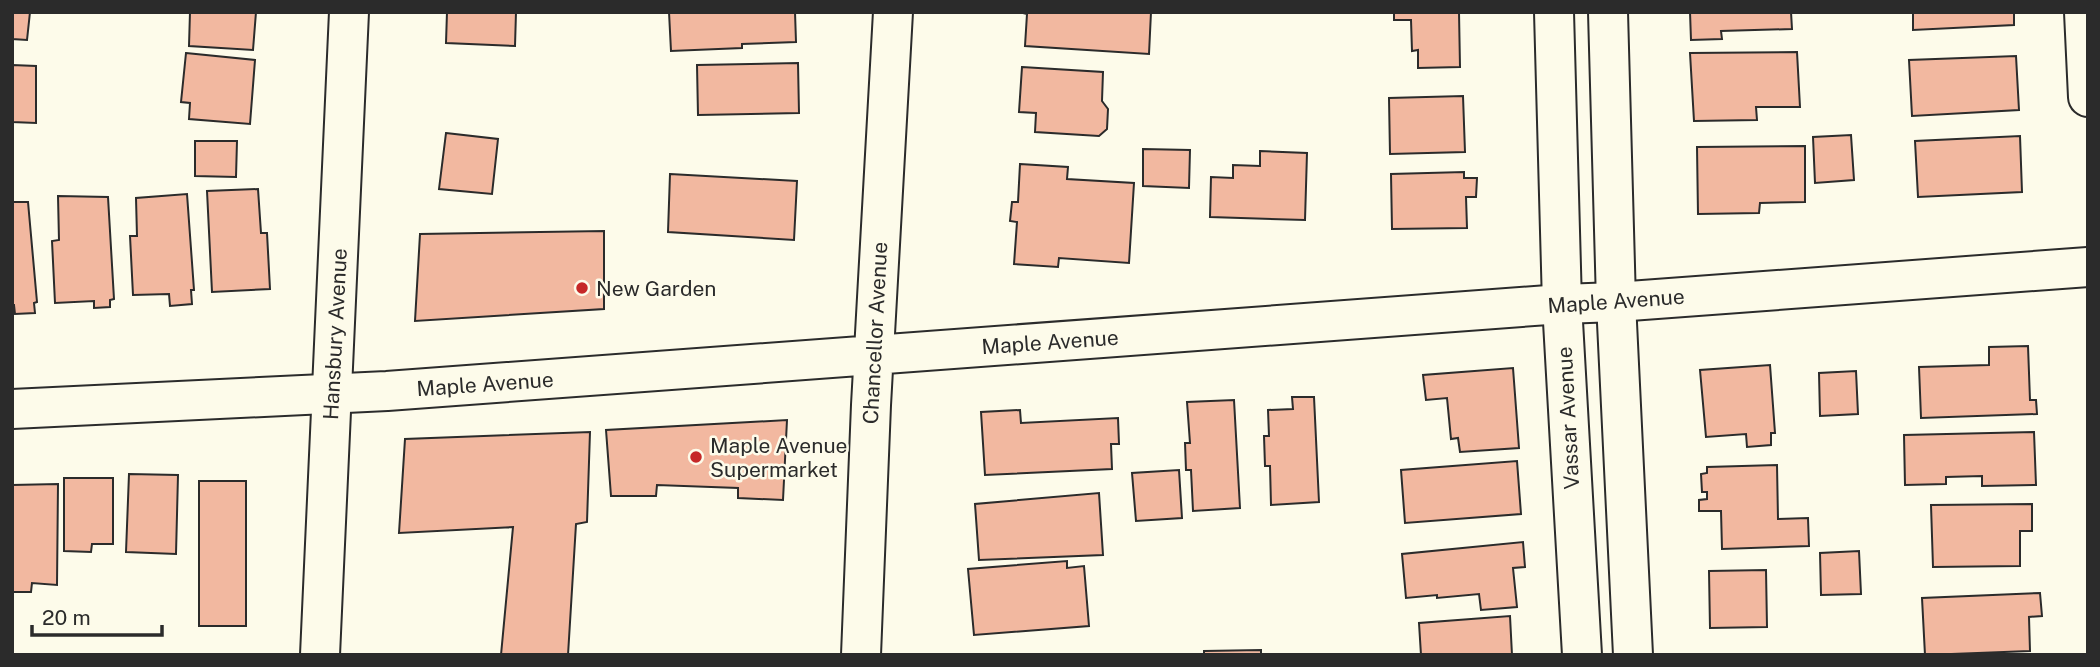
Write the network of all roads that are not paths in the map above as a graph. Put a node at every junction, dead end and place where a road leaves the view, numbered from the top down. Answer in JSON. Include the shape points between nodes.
{"nodes":[{"id":1,"x":349,"y":12,"type":"edge"},
{"id":2,"x":893,"y":12,"type":"edge"},
{"id":3,"x":1554,"y":12,"type":"edge"},
{"id":4,"x":1608,"y":12,"type":"edge"},
{"id":5,"x":2084,"y":12,"type":"edge"},
{"id":6,"x":2088,"y":97,"type":"edge"},
{"id":7,"x":2088,"y":267,"type":"edge"},
{"id":8,"x":1616,"y":302,"type":"junction"},
{"id":9,"x":1562,"y":304,"type":"junction"},
{"id":10,"x":873,"y":355,"type":"junction"},
{"id":11,"x":332,"y":395,"type":"junction"},
{"id":12,"x":12,"y":409,"type":"edge"},
{"id":13,"x":320,"y":655,"type":"edge"},
{"id":14,"x":861,"y":655,"type":"edge"},
{"id":15,"x":1582,"y":655,"type":"edge"},
{"id":16,"x":1633,"y":655,"type":"edge"}],
"edges":[{"from":1,"to":11,"type":"street","name":"Hansbury Avenue"},
{"from":2,"to":10,"type":"street","name":"Chancellor Avenue"},
{"from":3,"to":9,"type":"street","name":"Vassar Avenue"},
{"from":4,"to":8,"type":"street"},
{"from":5,"to":6,"type":"street"},
{"from":7,"to":8,"type":"street","name":"Maple Avenue"},
{"from":8,"to":9,"type":"street","name":"Maple Avenue"},
{"from":8,"to":16,"type":"street"},
{"from":9,"to":10,"type":"street","name":"Maple Avenue"},
{"from":9,"to":15,"type":"street","name":"Vassar Avenue"},
{"from":10,"to":11,"type":"street","name":"Maple Avenue"},
{"from":10,"to":14,"type":"street","name":"Chancellor Avenue"},
{"from":11,"to":12,"type":"street","name":"Maple Avenue"},
{"from":11,"to":13,"type":"street","name":"Hansbury Avenue"}]}
